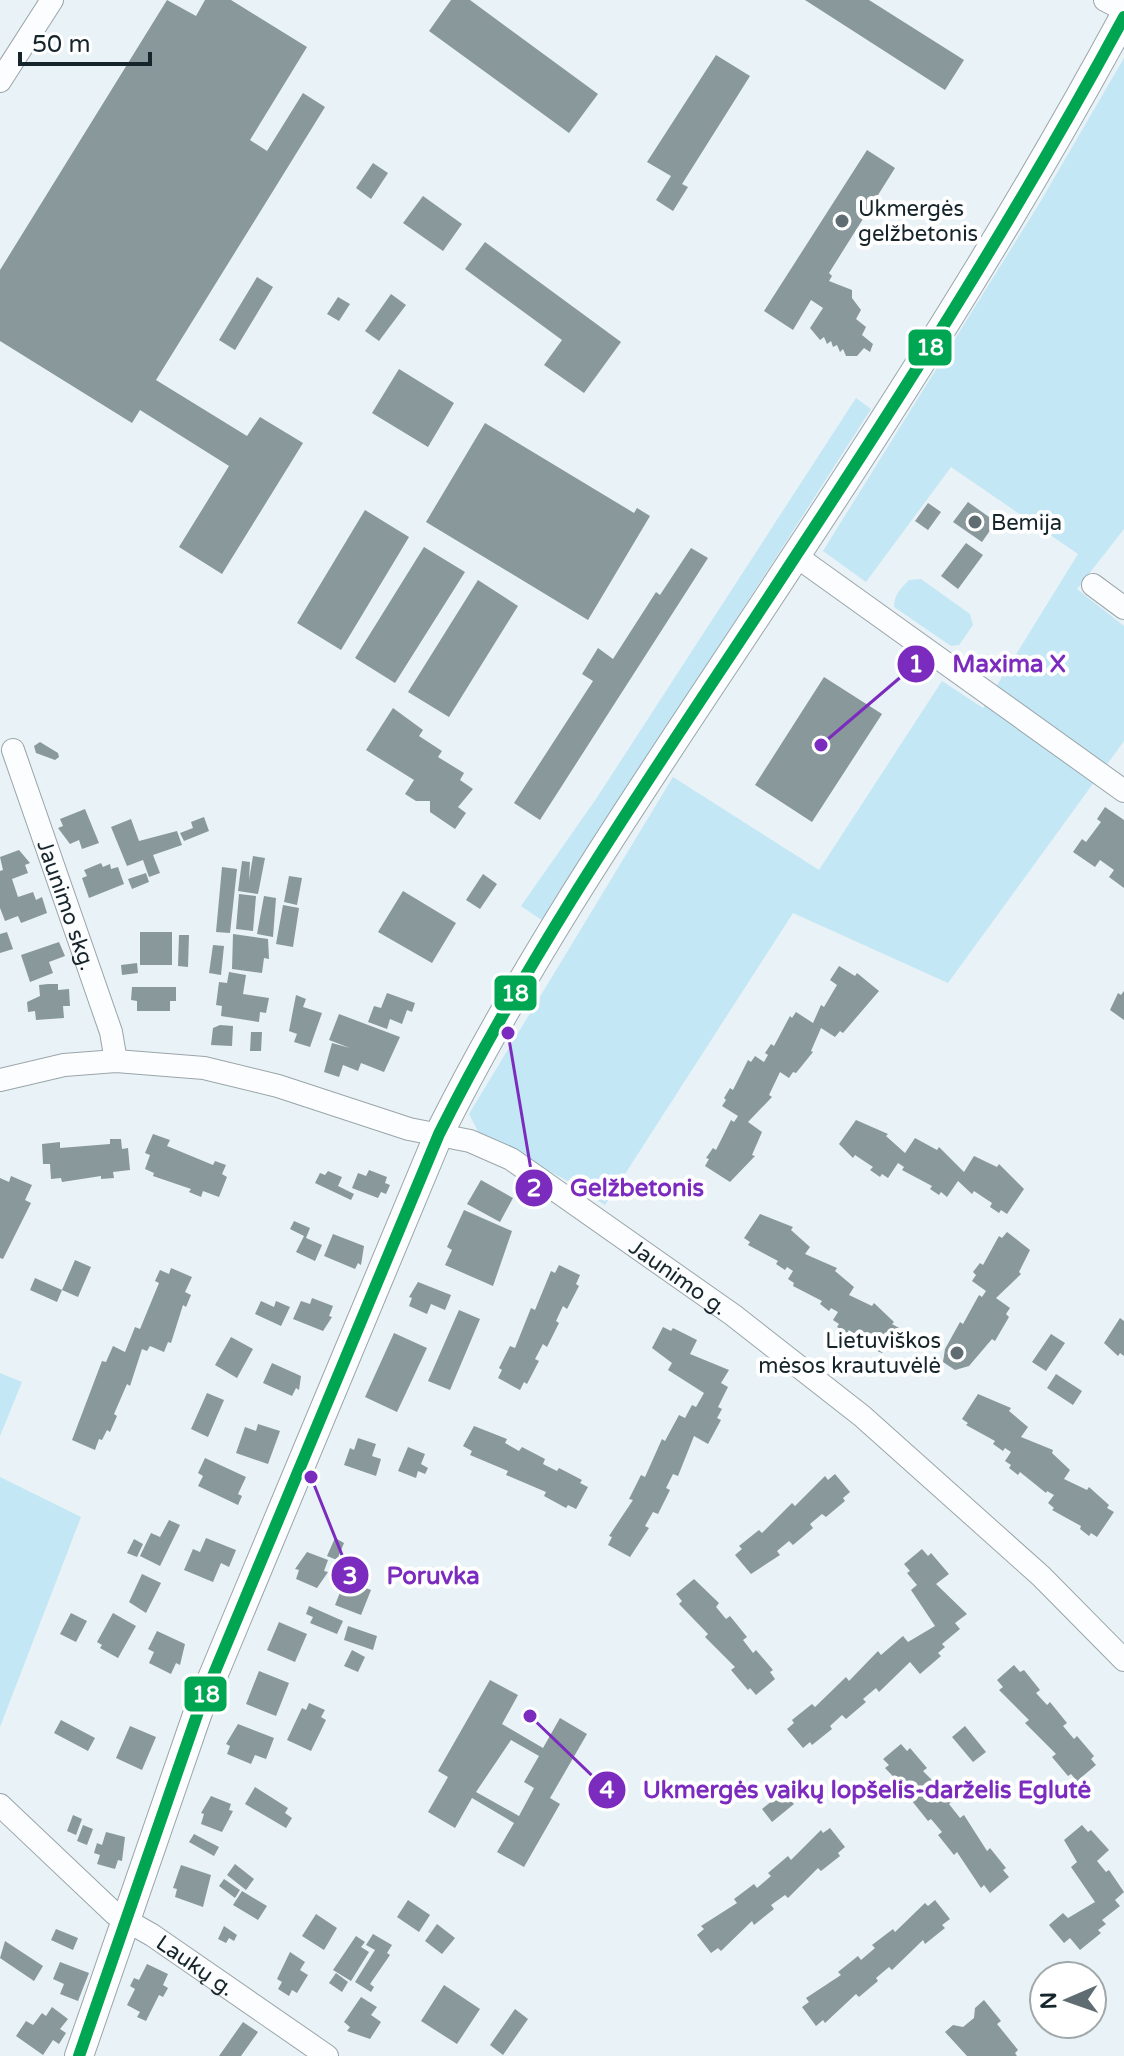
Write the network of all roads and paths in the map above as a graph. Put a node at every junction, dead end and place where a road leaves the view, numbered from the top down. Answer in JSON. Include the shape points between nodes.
{"nodes":[{"id":1,"x":52,"y":0,"type":"edge"},
{"id":2,"x":1105,"y":0,"type":"edge"},
{"id":3,"x":1124,"y":10,"type":"edge"},
{"id":4,"x":1124,"y":17,"type":"edge"},
{"id":5,"x":0,"y":81,"type":"edge"},
{"id":6,"x":796,"y":556,"type":"junction"},
{"id":7,"x":1093,"y":585,"type":"dead end"},
{"id":8,"x":1124,"y":608,"type":"edge"},
{"id":9,"x":13,"y":750,"type":"dead end"},
{"id":10,"x":1124,"y":791,"type":"edge"},
{"id":11,"x":116,"y":1061,"type":"junction"},
{"id":12,"x":0,"y":1080,"type":"edge"},
{"id":13,"x":439,"y":1134,"type":"junction"},
{"id":14,"x":1124,"y":1660,"type":"edge"},
{"id":15,"x":0,"y":1805,"type":"edge"},
{"id":16,"x":128,"y":1922,"type":"junction"},
{"id":17,"x":79,"y":2056,"type":"edge"},
{"id":18,"x":327,"y":2056,"type":"edge"}],
"edges":[{"from":1,"to":5,"type":"street"},
{"from":2,"to":3,"type":"street"},
{"from":4,"to":6,"type":"main road","via":[[1030,184]]},
{"from":6,"to":10,"type":"street"},
{"from":6,"to":13,"type":"main road","via":[[666,750],[508,1004]]},
{"from":7,"to":8,"type":"street"},
{"from":9,"to":11,"type":"street","name":"Jaunimo skg.","via":[[111,1032]]},
{"from":11,"to":12,"type":"street","name":"Jaunimo g.","via":[[64,1065]]},
{"from":11,"to":13,"type":"street","name":"Jaunimo g.","via":[[253,1078]]},
{"from":13,"to":14,"type":"street","name":"Jaunimo g.","via":[[470,1141],[549,1182],[733,1315],[862,1416],[1051,1586]]},
{"from":13,"to":16,"type":"main road","via":[[198,1712]]},
{"from":15,"to":16,"type":"street","name":"Laukų g."},
{"from":16,"to":17,"type":"main road"},
{"from":16,"to":18,"type":"street","name":"Laukų g."}]}
